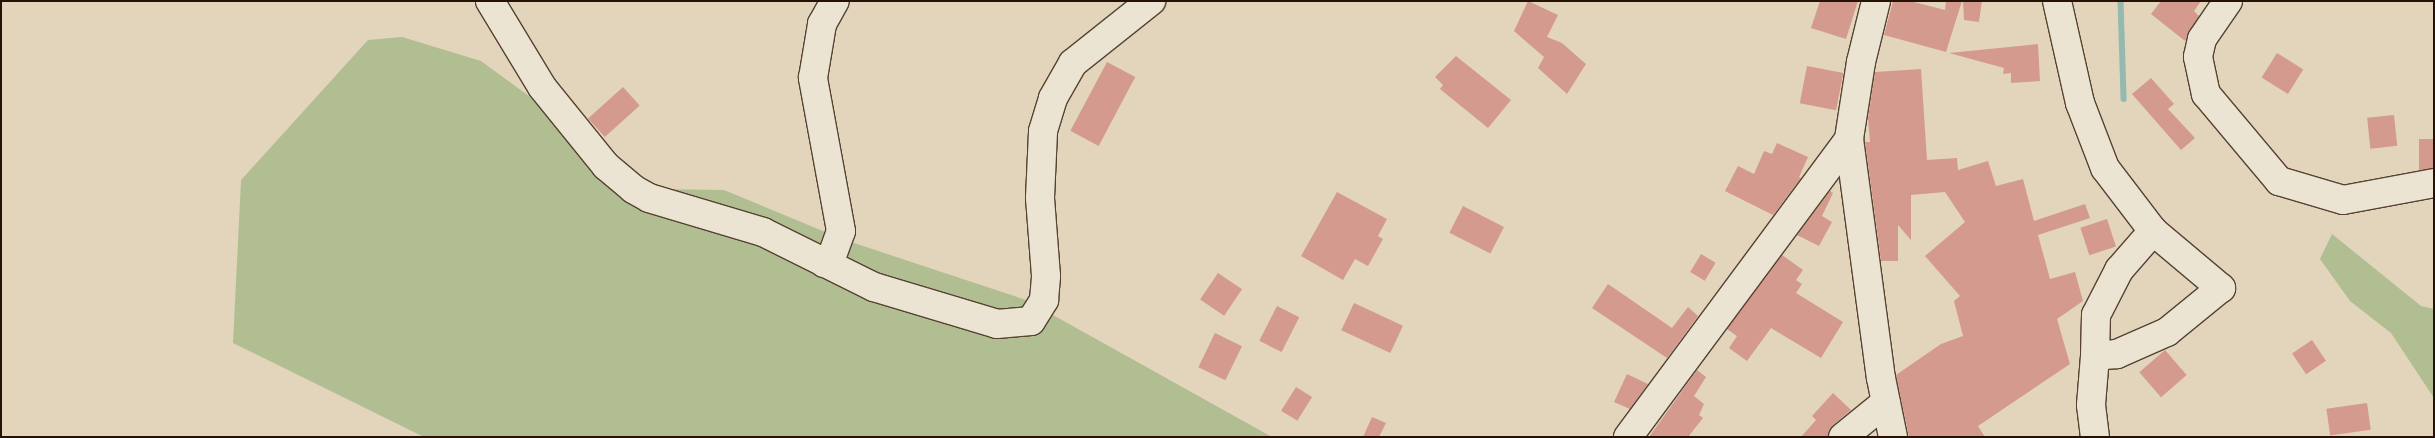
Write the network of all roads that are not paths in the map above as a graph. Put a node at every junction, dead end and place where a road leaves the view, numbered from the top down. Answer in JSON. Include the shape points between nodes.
{"nodes":[{"id":1,"x":490,"y":1,"type":"edge"},
{"id":2,"x":835,"y":1,"type":"edge"},
{"id":3,"x":1151,"y":1,"type":"edge"},
{"id":4,"x":1876,"y":1,"type":"edge"},
{"id":5,"x":2057,"y":1,"type":"edge"},
{"id":6,"x":2228,"y":1,"type":"edge"},
{"id":7,"x":1849,"y":139,"type":"junction"},
{"id":8,"x":2434,"y":183,"type":"edge"},
{"id":9,"x":2153,"y":232,"type":"junction"},
{"id":10,"x":824,"y":263,"type":"junction"},
{"id":11,"x":2095,"y":356,"type":"junction"},
{"id":12,"x":1886,"y":402,"type":"junction"},
{"id":13,"x":1628,"y":437,"type":"edge"},
{"id":14,"x":1843,"y":437,"type":"edge"},
{"id":15,"x":1893,"y":437,"type":"edge"},
{"id":16,"x":2095,"y":437,"type":"edge"}],
"edges":[{"from":1,"to":10,"type":"street","via":[[542,87],[606,166],[633,189],[649,198],[763,232]]},
{"from":2,"to":10,"type":"street","via":[[822,24],[813,78],[842,231],[833,253]]},
{"from":3,"to":10,"type":"street","via":[[1073,63],[1053,98],[1043,131],[1040,198],[1046,276],[1044,300],[1031,321],[997,324],[874,287]]},
{"from":4,"to":7,"type":"street"},
{"from":5,"to":9,"type":"street","via":[[2080,103],[2105,168]]},
{"from":6,"to":8,"type":"street","via":[[2202,39],[2198,57],[2206,94],[2280,181],[2343,200]]},
{"from":7,"to":12,"type":"street"},
{"from":7,"to":13,"type":"street"},
{"from":9,"to":11,"type":"street","via":[[2119,270],[2096,315]]},
{"from":9,"to":11,"type":"street","via":[[2221,288],[2167,332],[2117,354]]},
{"from":11,"to":16,"type":"street","via":[[2091,405]]},
{"from":12,"to":14,"type":"street"},
{"from":12,"to":15,"type":"street"}]}
